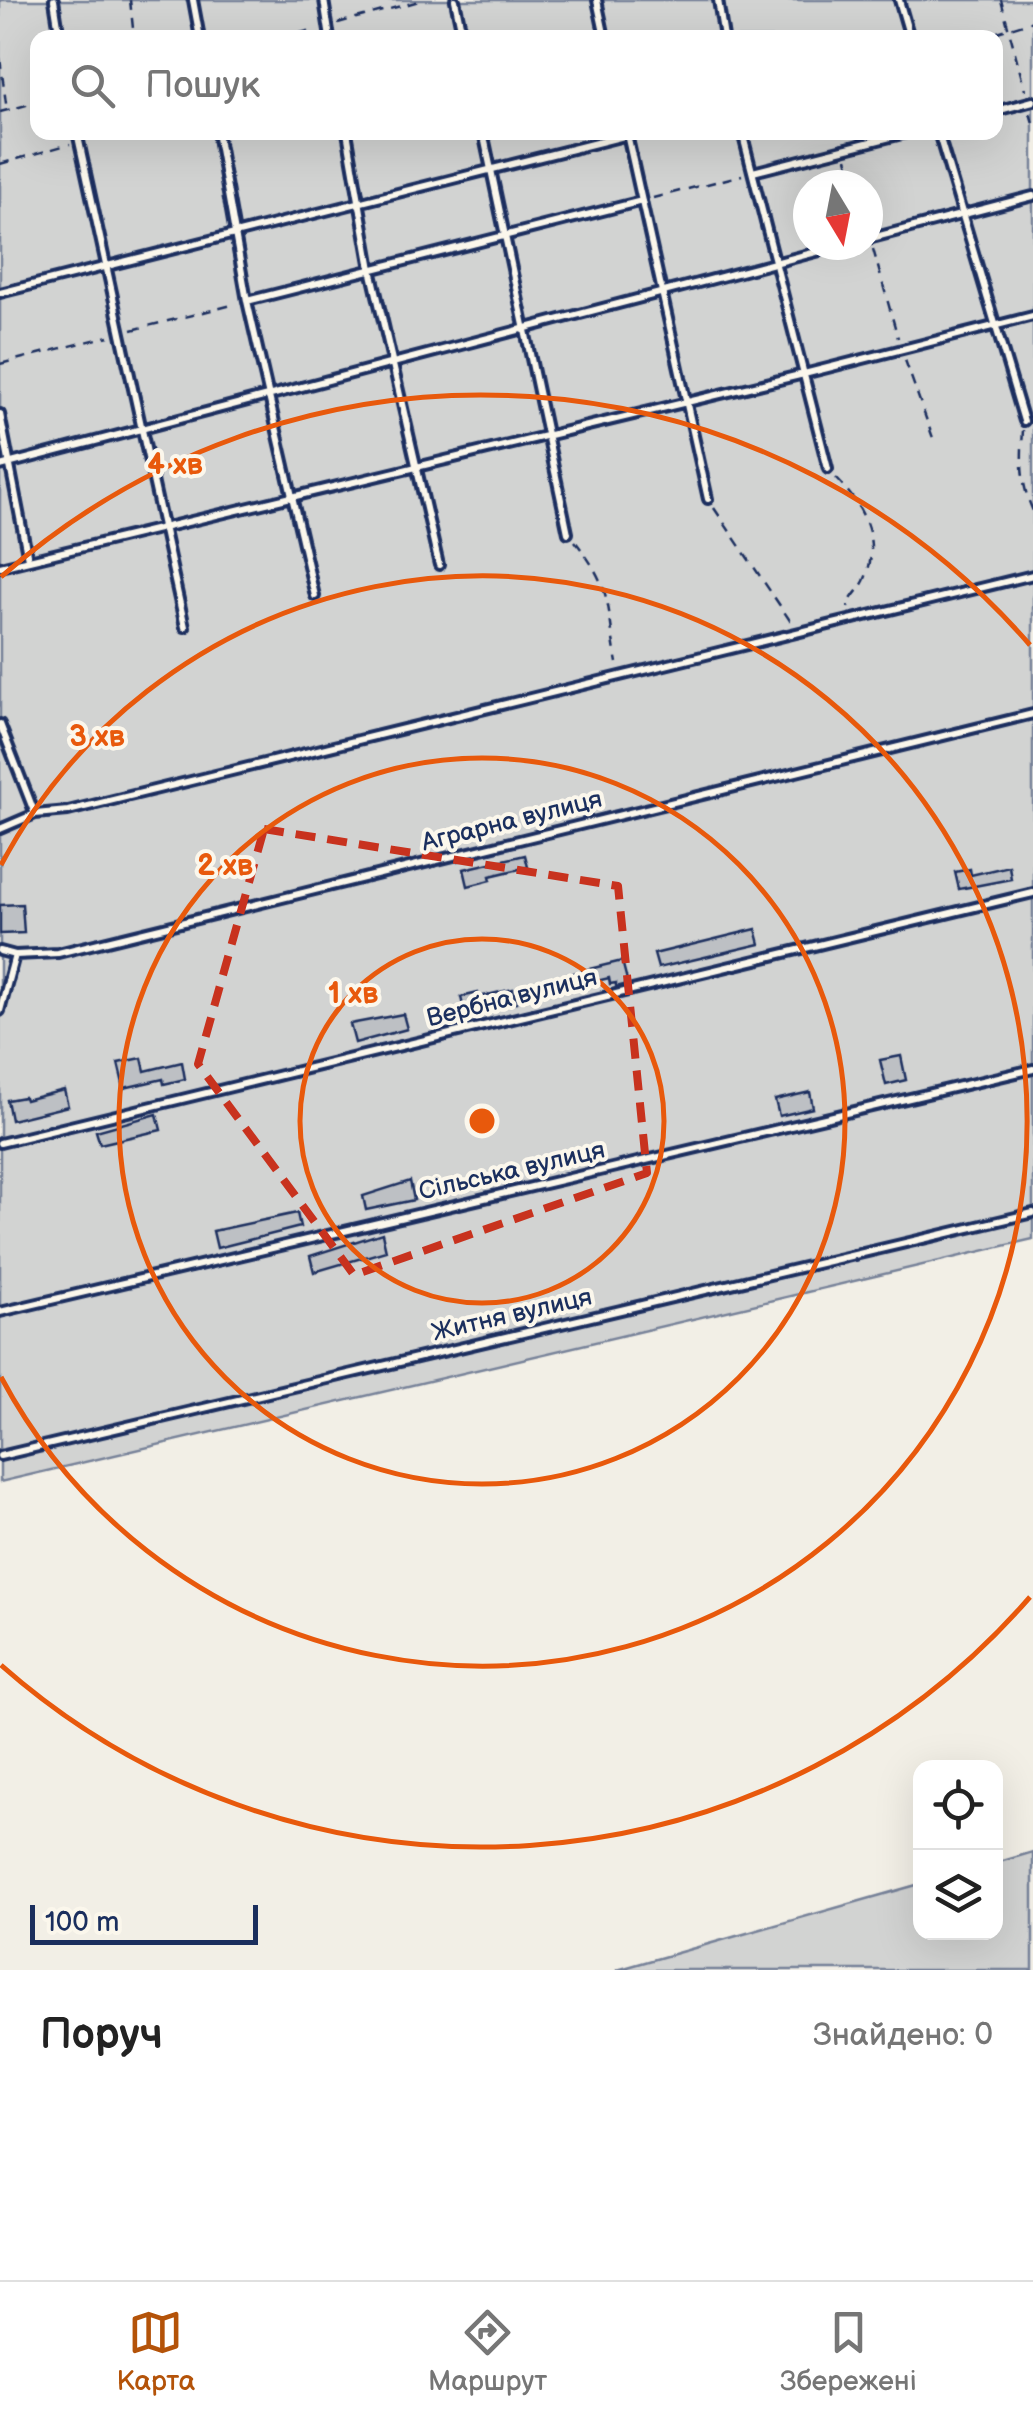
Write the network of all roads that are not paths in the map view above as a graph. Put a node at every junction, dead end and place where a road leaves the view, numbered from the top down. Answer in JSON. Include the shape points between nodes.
{"nodes":[{"id":1,"x":54,"y":0,"type":"edge"},
{"id":2,"x":193,"y":0,"type":"edge"},
{"id":3,"x":324,"y":0,"type":"edge"},
{"id":4,"x":455,"y":0,"type":"edge"},
{"id":5,"x":597,"y":0,"type":"edge"},
{"id":6,"x":718,"y":0,"type":"edge"},
{"id":7,"x":899,"y":0,"type":"edge"},
{"id":8,"x":59,"y":30,"type":"edge"},
{"id":9,"x":199,"y":30,"type":"edge"},
{"id":10,"x":329,"y":30,"type":"edge"},
{"id":11,"x":461,"y":30,"type":"edge"},
{"id":12,"x":604,"y":30,"type":"edge"},
{"id":13,"x":723,"y":30,"type":"edge"},
{"id":14,"x":908,"y":30,"type":"edge"},
{"id":15,"x":1030,"y":102,"type":"edge"},
{"id":16,"x":1003,"y":109,"type":"edge"},
{"id":17,"x":79,"y":140,"type":"edge"},
{"id":18,"x":218,"y":140,"type":"edge"},
{"id":19,"x":348,"y":140,"type":"edge"},
{"id":20,"x":485,"y":140,"type":"edge"},
{"id":21,"x":604,"y":140,"type":"edge"},
{"id":22,"x":628,"y":140,"type":"edge"},
{"id":23,"x":744,"y":140,"type":"edge"},
{"id":24,"x":879,"y":140,"type":"edge"},
{"id":25,"x":940,"y":140,"type":"edge"},
{"id":26,"x":491,"y":170,"type":"junction"},
{"id":27,"x":753,"y":172,"type":"junction"},
{"id":28,"x":1033,"y":196,"type":"edge"},
{"id":29,"x":642,"y":200,"type":"junction"},
{"id":30,"x":360,"y":203,"type":"junction"},
{"id":31,"x":962,"y":214,"type":"junction"},
{"id":32,"x":235,"y":234,"type":"junction"},
{"id":33,"x":883,"y":234,"type":"edge"},
{"id":34,"x":505,"y":235,"type":"junction"},
{"id":35,"x":793,"y":258,"type":"edge"},
{"id":36,"x":776,"y":263,"type":"junction"},
{"id":37,"x":106,"y":266,"type":"junction"},
{"id":38,"x":371,"y":269,"type":"junction"},
{"id":39,"x":662,"y":292,"type":"junction"},
{"id":40,"x":0,"y":293,"type":"edge"},
{"id":41,"x":247,"y":301,"type":"junction"},
{"id":42,"x":1033,"y":316,"type":"edge"},
{"id":43,"x":995,"y":326,"type":"junction"},
{"id":44,"x":525,"y":328,"type":"junction"},
{"id":45,"x":393,"y":363,"type":"junction"},
{"id":46,"x":804,"y":374,"type":"junction"},
{"id":47,"x":268,"y":395,"type":"junction"},
{"id":48,"x":687,"y":402,"type":"junction"},
{"id":49,"x":0,"y":414,"type":"edge"},
{"id":50,"x":1024,"y":421,"type":"road end"},
{"id":51,"x":141,"y":428,"type":"junction"},
{"id":52,"x":548,"y":435,"type":"junction"},
{"id":53,"x":9,"y":463,"type":"junction"},
{"id":54,"x":0,"y":466,"type":"edge"},
{"id":55,"x":416,"y":466,"type":"junction"},
{"id":56,"x":828,"y":469,"type":"road end"},
{"id":57,"x":292,"y":495,"type":"junction"},
{"id":58,"x":708,"y":499,"type":"road end"},
{"id":59,"x":162,"y":526,"type":"junction"},
{"id":60,"x":568,"y":534,"type":"road end"},
{"id":61,"x":28,"y":559,"type":"junction"},
{"id":62,"x":439,"y":565,"type":"dead end"},
{"id":63,"x":0,"y":566,"type":"edge"},
{"id":64,"x":1033,"y":575,"type":"edge"},
{"id":65,"x":314,"y":596,"type":"dead end"},
{"id":66,"x":185,"y":627,"type":"dead end"},
{"id":67,"x":1033,"y":714,"type":"edge"},
{"id":68,"x":0,"y":724,"type":"edge"},
{"id":69,"x":35,"y":814,"type":"junction"},
{"id":70,"x":0,"y":829,"type":"edge"},
{"id":71,"x":1033,"y":892,"type":"edge"},
{"id":72,"x":0,"y":952,"type":"edge"},
{"id":73,"x":14,"y":956,"type":"junction"},
{"id":74,"x":0,"y":1011,"type":"edge"},
{"id":75,"x":1033,"y":1070,"type":"edge"},
{"id":76,"x":0,"y":1142,"type":"edge"},
{"id":77,"x":1033,"y":1213,"type":"edge"},
{"id":78,"x":0,"y":1312,"type":"edge"},
{"id":79,"x":0,"y":1456,"type":"edge"}],
"edges":[{"from":1,"to":8,"type":"lane"},
{"from":2,"to":9,"type":"lane"},
{"from":3,"to":10,"type":"lane"},
{"from":4,"to":11,"type":"lane"},
{"from":5,"to":12,"type":"lane"},
{"from":6,"to":13,"type":"lane"},
{"from":7,"to":14,"type":"lane"},
{"from":15,"to":16,"type":"lane"},
{"from":17,"to":37,"type":"lane"},
{"from":18,"to":32,"type":"lane"},
{"from":19,"to":30,"type":"lane"},
{"from":20,"to":26,"type":"lane"},
{"from":21,"to":26,"type":"lane"},
{"from":22,"to":29,"type":"lane"},
{"from":23,"to":27,"type":"lane"},
{"from":24,"to":27,"type":"lane"},
{"from":25,"to":31,"type":"lane"},
{"from":26,"to":30,"type":"lane"},
{"from":26,"to":34,"type":"lane"},
{"from":27,"to":36,"type":"lane"},
{"from":28,"to":31,"type":"lane"},
{"from":29,"to":34,"type":"lane"},
{"from":29,"to":39,"type":"lane"},
{"from":30,"to":32,"type":"lane"},
{"from":30,"to":38,"type":"lane"},
{"from":31,"to":33,"type":"lane"},
{"from":31,"to":43,"type":"lane"},
{"from":32,"to":37,"type":"lane"},
{"from":32,"to":41,"type":"lane"},
{"from":34,"to":38,"type":"lane"},
{"from":34,"to":44,"type":"lane"},
{"from":35,"to":36,"type":"lane"},
{"from":36,"to":39,"type":"lane"},
{"from":36,"to":46,"type":"lane"},
{"from":37,"to":40,"type":"lane"},
{"from":37,"to":51,"type":"lane"},
{"from":38,"to":41,"type":"lane"},
{"from":38,"to":45,"type":"lane"},
{"from":39,"to":44,"type":"lane"},
{"from":39,"to":48,"type":"lane"},
{"from":41,"to":47,"type":"lane"},
{"from":42,"to":43,"type":"lane"},
{"from":43,"to":46,"type":"lane"},
{"from":43,"to":50,"type":"lane"},
{"from":44,"to":45,"type":"lane"},
{"from":44,"to":52,"type":"lane"},
{"from":45,"to":47,"type":"lane"},
{"from":45,"to":55,"type":"lane"},
{"from":46,"to":48,"type":"lane"},
{"from":46,"to":56,"type":"lane"},
{"from":47,"to":51,"type":"lane"},
{"from":47,"to":57,"type":"lane"},
{"from":48,"to":52,"type":"lane"},
{"from":48,"to":58,"type":"lane"},
{"from":49,"to":53,"type":"lane"},
{"from":51,"to":53,"type":"lane"},
{"from":51,"to":59,"type":"lane"},
{"from":52,"to":55,"type":"lane"},
{"from":52,"to":60,"type":"lane"},
{"from":53,"to":54,"type":"lane"},
{"from":53,"to":61,"type":"lane"},
{"from":55,"to":57,"type":"lane"},
{"from":55,"to":62,"type":"lane"},
{"from":57,"to":59,"type":"lane"},
{"from":57,"to":65,"type":"lane"},
{"from":59,"to":61,"type":"lane"},
{"from":59,"to":66,"type":"lane"},
{"from":61,"to":63,"type":"lane"},
{"from":64,"to":69,"type":"lane"},
{"from":67,"to":73,"type":"lane","name":"Аграрна вулиця","via":[[58,954]]},
{"from":68,"to":69,"type":"lane"},
{"from":69,"to":70,"type":"lane"},
{"from":71,"to":76,"type":"lane","name":"Вербна вулиця"},
{"from":72,"to":73,"type":"lane","name":"Аграрна вулиця"},
{"from":73,"to":74,"type":"lane"},
{"from":75,"to":78,"type":"lane","name":"Сільська вулиця"},
{"from":77,"to":79,"type":"lane","name":"Житня вулиця"}]}
